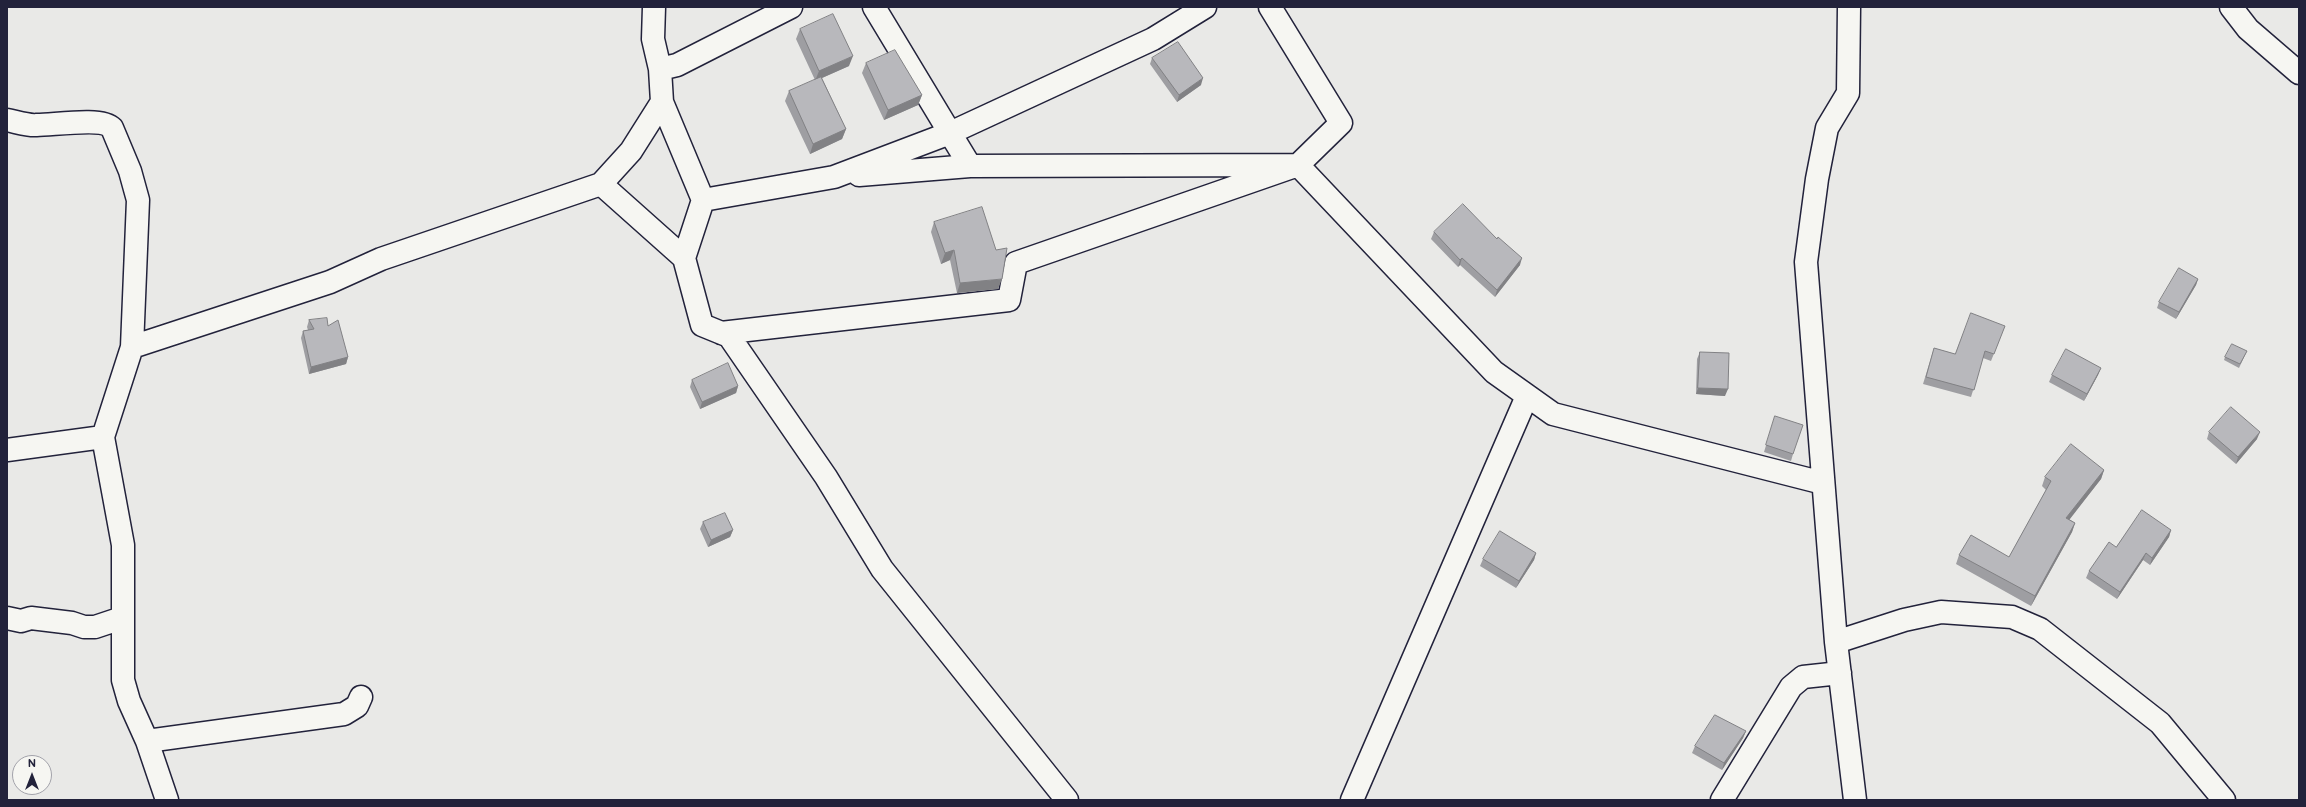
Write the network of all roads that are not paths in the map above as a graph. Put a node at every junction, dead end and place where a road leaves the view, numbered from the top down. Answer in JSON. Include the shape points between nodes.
{"nodes":[{"id":1,"x":654,"y":7,"type":"edge"},
{"id":2,"x":791,"y":7,"type":"edge"},
{"id":3,"x":874,"y":7,"type":"edge"},
{"id":4,"x":1205,"y":7,"type":"edge"},
{"id":5,"x":1270,"y":7,"type":"edge"},
{"id":6,"x":1849,"y":7,"type":"edge"},
{"id":7,"x":2231,"y":7,"type":"edge"},
{"id":8,"x":660,"y":69,"type":"junction"},
{"id":9,"x":2299,"y":73,"type":"edge"},
{"id":10,"x":662,"y":102,"type":"junction"},
{"id":11,"x":7,"y":120,"type":"edge"},
{"id":12,"x":950,"y":133,"type":"junction"},
{"id":13,"x":1298,"y":165,"type":"junction"},
{"id":14,"x":970,"y":166,"type":"junction"},
{"id":15,"x":834,"y":177,"type":"junction"},
{"id":16,"x":602,"y":184,"type":"junction"},
{"id":17,"x":703,"y":200,"type":"junction"},
{"id":18,"x":684,"y":258,"type":"junction"},
{"id":19,"x":721,"y":332,"type":"junction"},
{"id":20,"x":132,"y":347,"type":"junction"},
{"id":21,"x":1527,"y":396,"type":"junction"},
{"id":22,"x":103,"y":437,"type":"junction"},
{"id":23,"x":7,"y":450,"type":"edge"},
{"id":24,"x":1824,"y":483,"type":"junction"},
{"id":25,"x":7,"y":618,"type":"edge"},
{"id":26,"x":122,"y":618,"type":"junction"},
{"id":27,"x":1836,"y":642,"type":"junction"},
{"id":28,"x":1840,"y":673,"type":"junction"},
{"id":29,"x":361,"y":696,"type":"dead end"},
{"id":30,"x":148,"y":741,"type":"junction"},
{"id":31,"x":167,"y":800,"type":"edge"},
{"id":32,"x":1066,"y":800,"type":"edge"},
{"id":33,"x":1352,"y":800,"type":"edge"},
{"id":34,"x":1722,"y":800,"type":"edge"},
{"id":35,"x":1854,"y":800,"type":"edge"},
{"id":36,"x":2224,"y":800,"type":"edge"}],
"edges":[{"from":1,"to":8,"type":"street","via":[[653,39]]},
{"from":2,"to":8,"type":"street","via":[[677,65]]},
{"from":3,"to":12,"type":"street"},
{"from":4,"to":12,"type":"street","via":[[1153,39]]},
{"from":5,"to":13,"type":"street","via":[[1341,123]]},
{"from":6,"to":24,"type":"street","via":[[1848,93],[1828,128],[1817,179],[1806,262]]},
{"from":7,"to":9,"type":"street","via":[[2248,30]]},
{"from":8,"to":10,"type":"street"},
{"from":10,"to":16,"type":"street","via":[[631,151]]},
{"from":10,"to":17,"type":"street"},
{"from":11,"to":20,"type":"street","via":[[36,125],[101,122],[112,128],[130,171],[138,200]]},
{"from":12,"to":14,"type":"street"},
{"from":12,"to":15,"type":"street"},
{"from":13,"to":14,"type":"street"},
{"from":13,"to":19,"type":"street","via":[[1016,263],[1009,300]]},
{"from":13,"to":21,"type":"street","via":[[1494,372]]},
{"from":14,"to":15,"type":"street"},
{"from":15,"to":17,"type":"street"},
{"from":16,"to":18,"type":"street"},
{"from":16,"to":20,"type":"street","via":[[381,258],[330,282]]},
{"from":17,"to":18,"type":"street"},
{"from":18,"to":19,"type":"street","via":[[702,325]]},
{"from":19,"to":32,"type":"street","via":[[729,336],[767,390],[826,477],[882,569]]},
{"from":20,"to":22,"type":"street"},
{"from":21,"to":24,"type":"street","via":[[1553,414]]},
{"from":21,"to":33,"type":"street"},
{"from":22,"to":23,"type":"street"},
{"from":22,"to":26,"type":"street","via":[[122,545]]},
{"from":24,"to":27,"type":"street"},
{"from":25,"to":26,"type":"street","via":[[21,621],[31,618],[95,627]]},
{"from":26,"to":30,"type":"street","via":[[123,680],[129,702]]},
{"from":27,"to":28,"type":"street"},
{"from":27,"to":36,"type":"street","via":[[1904,620],[1941,612],[2012,617],[2040,629],[2160,723]]},
{"from":28,"to":34,"type":"street","via":[[1803,677],[1791,687]]},
{"from":28,"to":35,"type":"street"},
{"from":29,"to":30,"type":"street","via":[[357,706],[344,714]]},
{"from":30,"to":31,"type":"street"}]}
